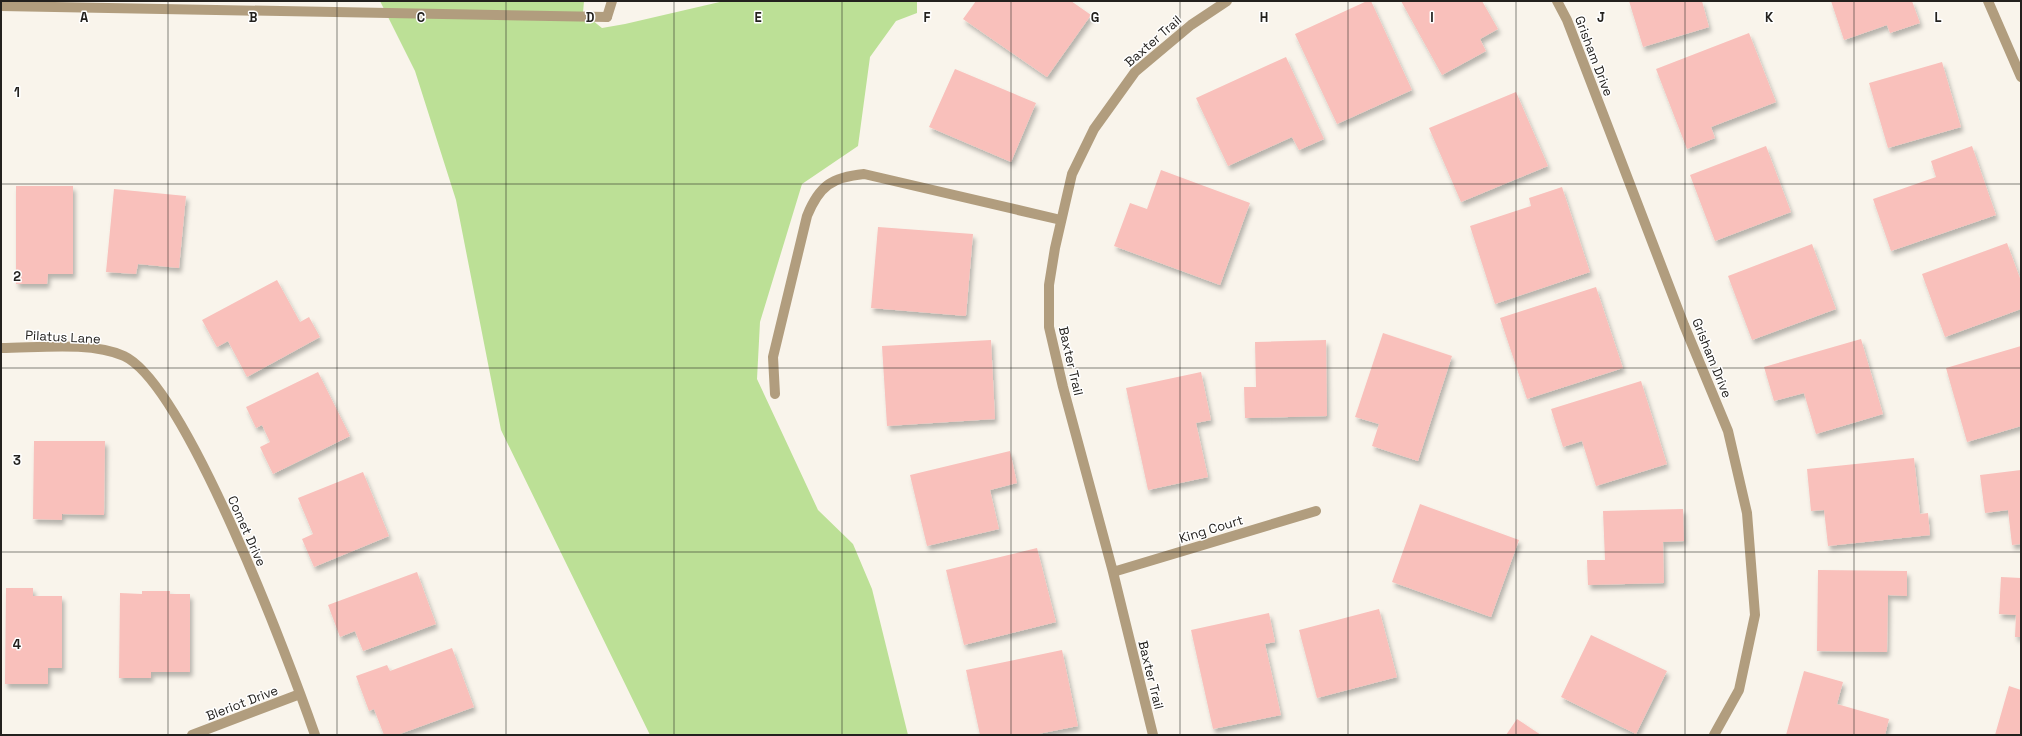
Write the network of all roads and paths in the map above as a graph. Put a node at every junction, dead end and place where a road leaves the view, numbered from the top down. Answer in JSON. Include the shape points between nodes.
{"nodes":[{"id":1,"x":612,"y":1,"type":"edge"},
{"id":2,"x":1227,"y":1,"type":"edge"},
{"id":3,"x":1557,"y":1,"type":"edge"},
{"id":4,"x":1988,"y":1,"type":"edge"},
{"id":5,"x":1,"y":6,"type":"edge"},
{"id":6,"x":2021,"y":77,"type":"edge"},
{"id":7,"x":1061,"y":220,"type":"junction"},
{"id":8,"x":1,"y":348,"type":"edge"},
{"id":9,"x":124,"y":357,"type":"joint"},
{"id":10,"x":775,"y":394,"type":"dead end"},
{"id":11,"x":1316,"y":511,"type":"dead end"},
{"id":12,"x":1113,"y":572,"type":"junction"},
{"id":13,"x":300,"y":694,"type":"junction"},
{"id":14,"x":192,"y":735,"type":"edge"},
{"id":15,"x":315,"y":735,"type":"edge"},
{"id":16,"x":1152,"y":735,"type":"edge"},
{"id":17,"x":1714,"y":735,"type":"edge"}],
"edges":[{"from":1,"to":5,"type":"street","via":[[607,17]]},
{"from":2,"to":7,"type":"street","name":"Baxter Trail","via":[[1191,25],[1135,72],[1094,129],[1072,174]]},
{"from":3,"to":17,"type":"street","name":"Grisham Drive","via":[[1567,20],[1684,325],[1728,431],[1747,513],[1754,615],[1739,690]]},
{"from":4,"to":6,"type":"street"},
{"from":7,"to":10,"type":"street","via":[[864,174],[834,180],[820,190],[807,216],[773,357]]},
{"from":7,"to":12,"type":"street","name":"Baxter Trail","via":[[1049,284],[1049,327]]},
{"from":8,"to":9,"type":"street","name":"Pilatus Lane","via":[[74,348],[100,350]]},
{"from":9,"to":13,"type":"street","name":"Comet Drive","via":[[142,370],[168,404],[205,470],[241,549]]},
{"from":11,"to":12,"type":"street","name":"King Court"},
{"from":12,"to":16,"type":"street","name":"Baxter Trail"},
{"from":13,"to":14,"type":"street","name":"Bleriot Drive"},
{"from":13,"to":15,"type":"street","name":"Comet Drive"}]}
